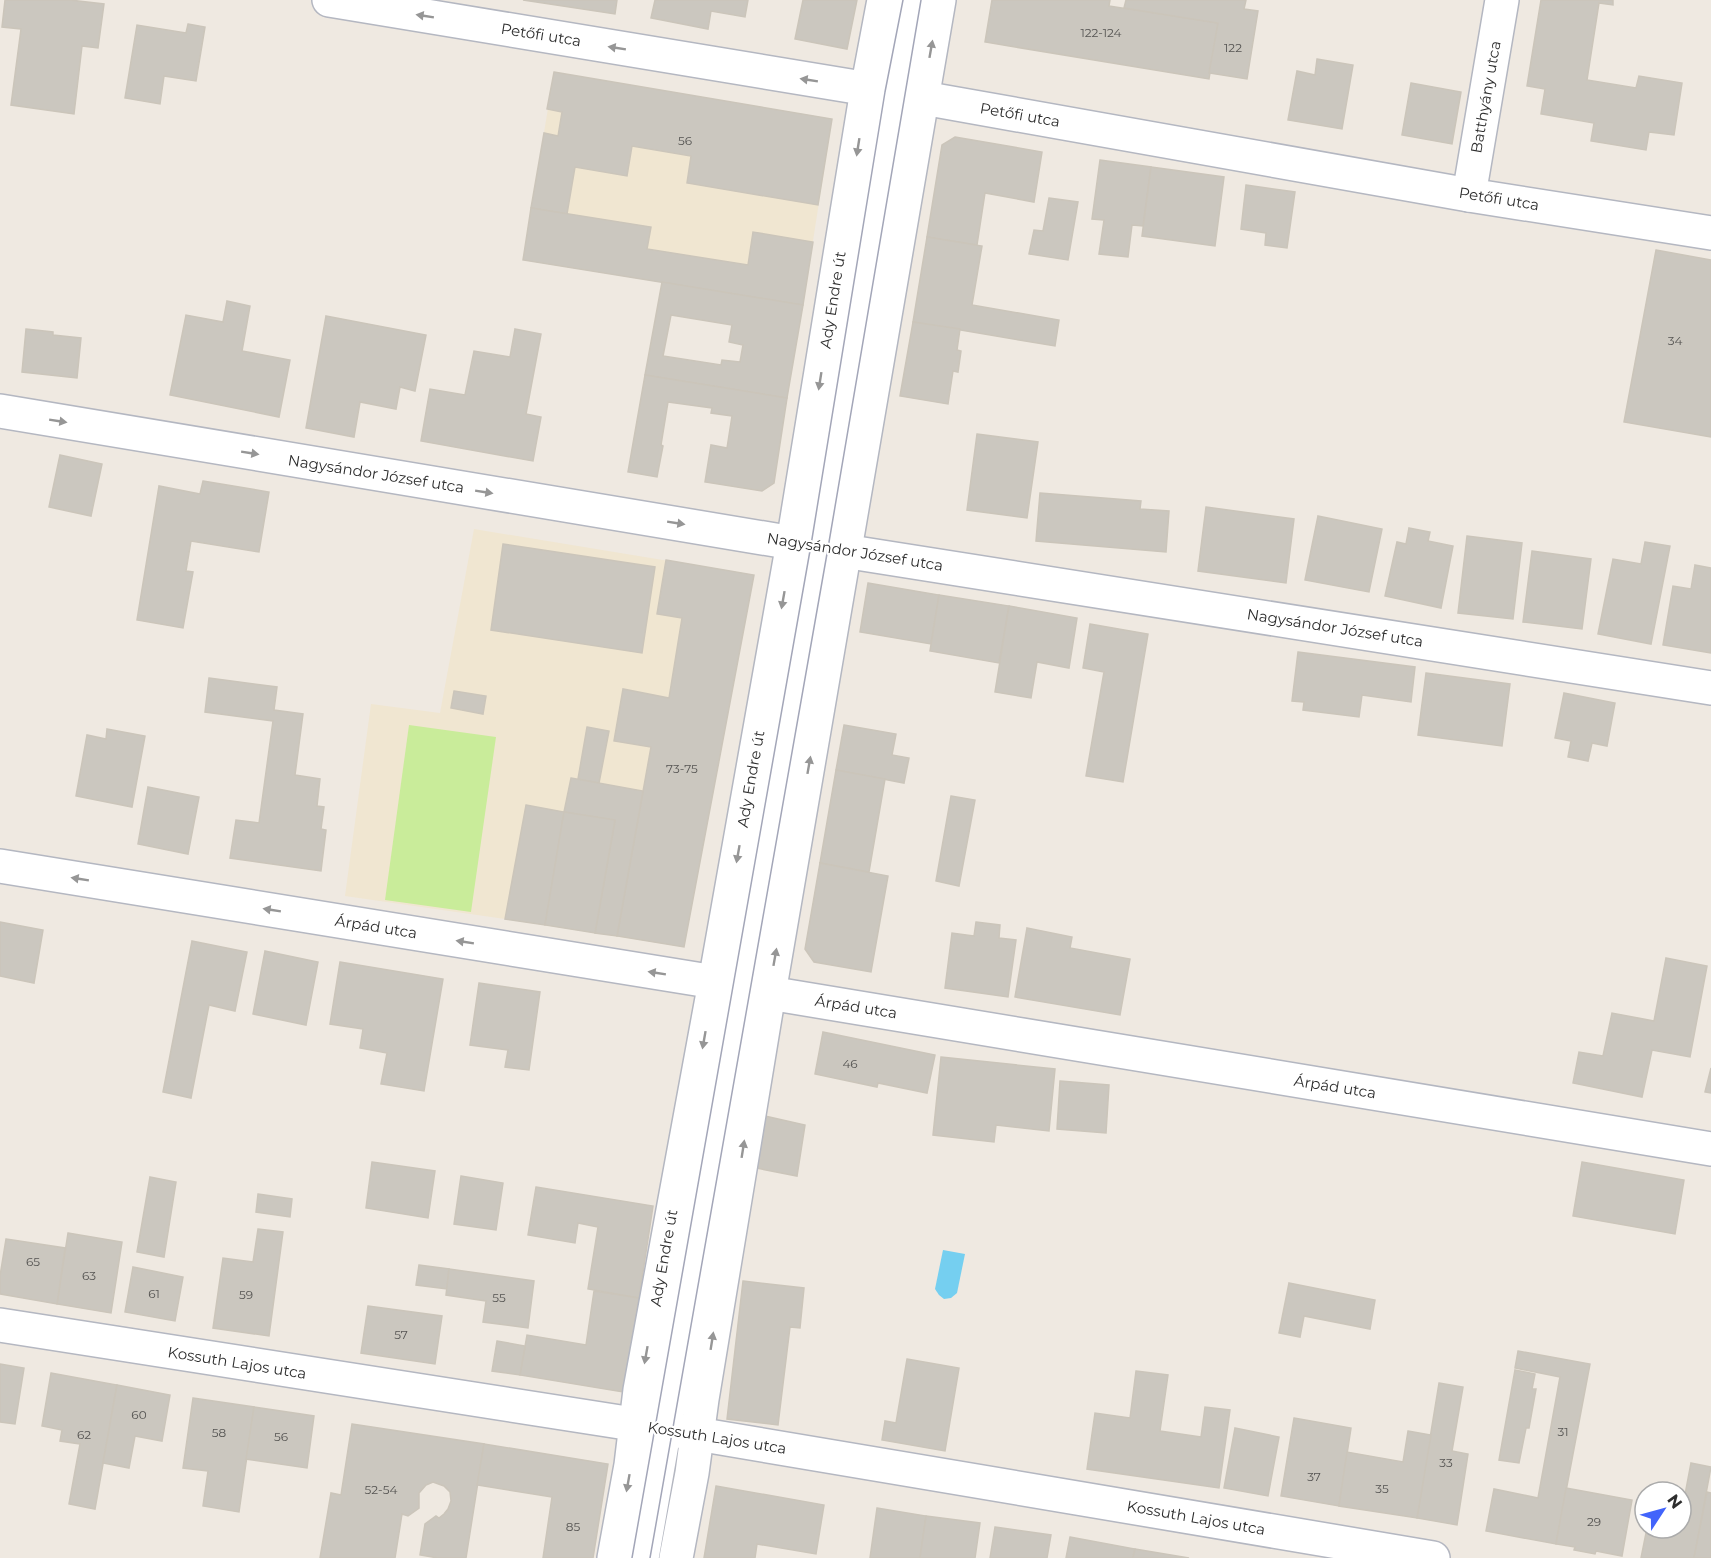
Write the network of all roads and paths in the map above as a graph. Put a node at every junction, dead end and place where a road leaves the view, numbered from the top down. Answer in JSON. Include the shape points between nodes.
{"nodes":[{"id":1,"x":329,"y":0,"type":"edge"},
{"id":2,"x":884,"y":0,"type":"edge"},
{"id":3,"x":912,"y":0,"type":"edge"},
{"id":4,"x":939,"y":0,"type":"edge"},
{"id":5,"x":1502,"y":0,"type":"edge"},
{"id":6,"x":895,"y":94,"type":"junction"},
{"id":7,"x":1469,"y":195,"type":"junction"},
{"id":8,"x":1711,"y":233,"type":"edge"},
{"id":9,"x":0,"y":411,"type":"edge"},
{"id":10,"x":819,"y":547,"type":"junction"},
{"id":11,"x":1711,"y":688,"type":"edge"},
{"id":12,"x":0,"y":866,"type":"edge"},
{"id":13,"x":742,"y":987,"type":"junction"},
{"id":14,"x":1711,"y":1149,"type":"edge"},
{"id":15,"x":0,"y":1325,"type":"edge"},
{"id":16,"x":702,"y":1399,"type":"junction"},
{"id":17,"x":650,"y":1427,"type":"junction"},
{"id":18,"x":697,"y":1434,"type":"junction"},
{"id":19,"x":614,"y":1558,"type":"edge"},
{"id":20,"x":642,"y":1558,"type":"edge"},
{"id":21,"x":676,"y":1558,"type":"edge"},
{"id":22,"x":1432,"y":1558,"type":"edge"}],
"edges":[{"from":6,"to":1,"type":"street","name":"Petőfi utca","one_way":true},
{"from":2,"to":6,"type":"street","name":"Ady Endre út"},
{"from":3,"to":6,"type":"street"},
{"from":6,"to":4,"type":"street","name":"Ady Endre út","one_way":true},
{"from":5,"to":7,"type":"street","name":"Batthyány utca"},
{"from":6,"to":7,"type":"street","name":"Petőfi utca"},
{"from":6,"to":10,"type":"street","name":"Ady Endre út"},
{"from":6,"to":10,"type":"street","name":"Ady Endre út","one_way":true},
{"from":7,"to":8,"type":"street","name":"Petőfi utca"},
{"from":9,"to":10,"type":"street","name":"Nagysándor József utca","one_way":true},
{"from":10,"to":11,"type":"street","name":"Nagysándor József utca"},
{"from":10,"to":13,"type":"street","name":"Ady Endre út"},
{"from":10,"to":13,"type":"street","name":"Ady Endre út","one_way":true},
{"from":13,"to":12,"type":"street","name":"Árpád utca","one_way":true},
{"from":13,"to":14,"type":"street","name":"Árpád utca"},
{"from":16,"to":13,"type":"street","name":"Ady Endre út","one_way":true},
{"from":13,"to":17,"type":"street","name":"Ady Endre út","via":[[640,1390]]},
{"from":15,"to":17,"type":"street","name":"Kossuth Lajos utca"},
{"from":16,"to":17,"type":"street"},
{"from":16,"to":18,"type":"street","name":"Ady Endre út"},
{"from":17,"to":18,"type":"street","name":"Kossuth Lajos utca"},
{"from":17,"to":19,"type":"street","name":"Ady Endre út","one_way":true,"via":[[632,1465]]},
{"from":17,"to":20,"type":"street"},
{"from":18,"to":21,"type":"street","name":"Ady Endre út"},
{"from":18,"to":22,"type":"street","name":"Kossuth Lajos utca"}]}
